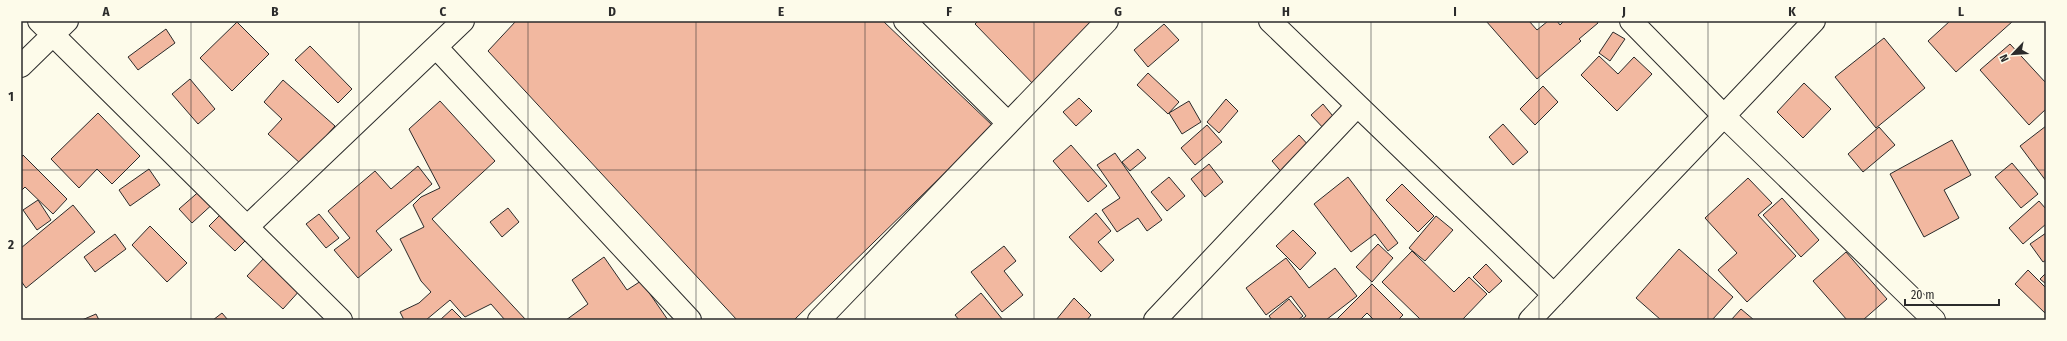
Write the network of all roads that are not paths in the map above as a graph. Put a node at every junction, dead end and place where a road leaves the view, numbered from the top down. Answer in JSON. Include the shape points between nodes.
{"nodes":[{"id":1,"x":463,"y":21,"type":"edge"},
{"id":2,"x":905,"y":21,"type":"edge"},
{"id":3,"x":1107,"y":21,"type":"edge"},
{"id":4,"x":1270,"y":21,"type":"edge"},
{"id":5,"x":1631,"y":21,"type":"edge"},
{"id":6,"x":1814,"y":21,"type":"edge"},
{"id":7,"x":53,"y":25,"type":"edge"},
{"id":8,"x":436,"y":47,"type":"junction"},
{"id":9,"x":21,"y":66,"type":"edge"},
{"id":10,"x":1357,"y":106,"type":"junction"},
{"id":11,"x":1723,"y":115,"type":"junction"},
{"id":12,"x":1008,"y":123,"type":"junction"},
{"id":13,"x":247,"y":227,"type":"junction"},
{"id":14,"x":1544,"y":311,"type":"edge"},
{"id":15,"x":341,"y":320,"type":"edge"},
{"id":16,"x":690,"y":320,"type":"edge"},
{"id":17,"x":819,"y":320,"type":"edge"},
{"id":18,"x":1156,"y":320,"type":"edge"},
{"id":19,"x":1934,"y":320,"type":"edge"}],
"edges":[{"from":1,"to":8,"type":"street"},
{"from":2,"to":12,"type":"street"},
{"from":3,"to":12,"type":"street"},
{"from":4,"to":10,"type":"street"},
{"from":5,"to":11,"type":"street"},
{"from":6,"to":11,"type":"street"},
{"from":7,"to":9,"type":"street"},
{"from":7,"to":13,"type":"street"},
{"from":8,"to":13,"type":"street"},
{"from":8,"to":16,"type":"street"},
{"from":10,"to":14,"type":"street"},
{"from":10,"to":18,"type":"street"},
{"from":11,"to":14,"type":"street"},
{"from":11,"to":19,"type":"street"},
{"from":12,"to":17,"type":"street"},
{"from":13,"to":15,"type":"street"}]}
